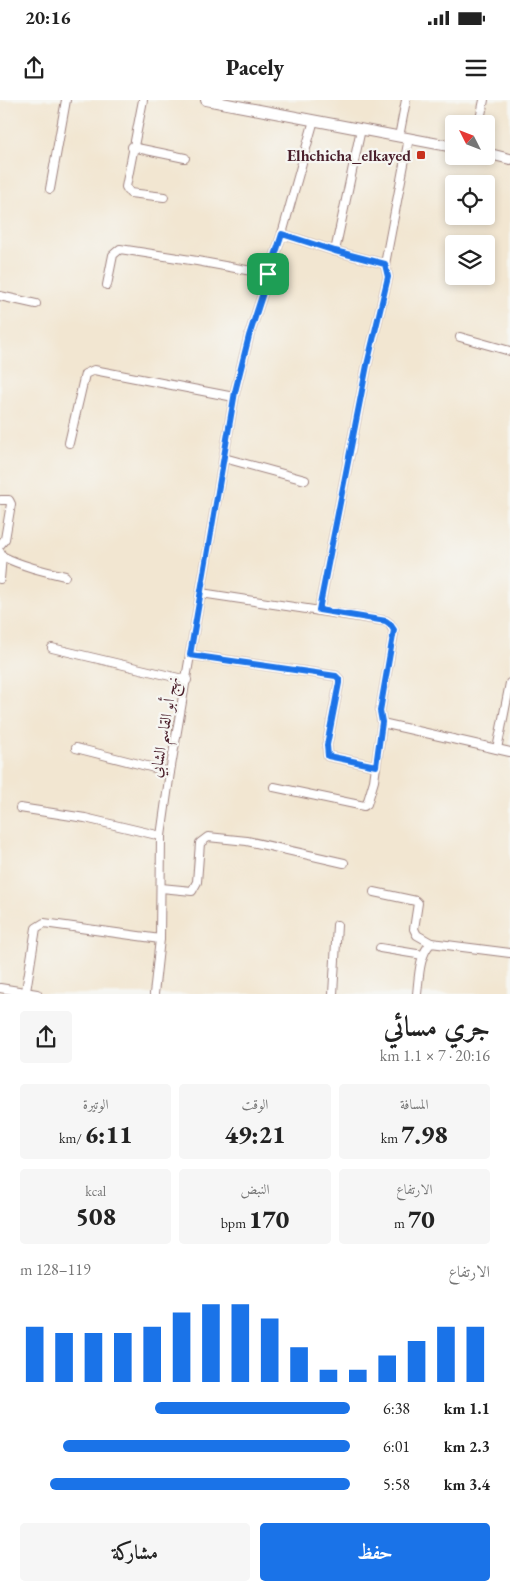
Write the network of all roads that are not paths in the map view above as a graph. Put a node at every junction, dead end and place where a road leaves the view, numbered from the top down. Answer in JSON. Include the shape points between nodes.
{"nodes":[{"id":1,"x":66,"y":100,"type":"edge"},
{"id":2,"x":143,"y":100,"type":"edge"},
{"id":3,"x":206,"y":100,"type":"edge"},
{"id":4,"x":406,"y":100,"type":"edge"},
{"id":5,"x":484,"y":100,"type":"edge"},
{"id":6,"x":481,"y":115,"type":"edge"},
{"id":7,"x":314,"y":120,"type":"junction"},
{"id":8,"x":362,"y":130,"type":"junction"},
{"id":9,"x":404,"y":137,"type":"junction"},
{"id":10,"x":445,"y":145,"type":"edge"},
{"id":11,"x":132,"y":147,"type":"junction"},
{"id":12,"x":495,"y":155,"type":"edge"},
{"id":13,"x":185,"y":158,"type":"dead end"},
{"id":14,"x":510,"y":159,"type":"edge"},
{"id":15,"x":50,"y":189,"type":"dead end"},
{"id":16,"x":164,"y":197,"type":"dead end"},
{"id":17,"x":282,"y":234,"type":"junction"},
{"id":18,"x":335,"y":251,"type":"junction"},
{"id":19,"x":385,"y":264,"type":"junction"},
{"id":20,"x":268,"y":274,"type":"junction"},
{"id":21,"x":106,"y":284,"type":"dead end"},
{"id":22,"x":0,"y":296,"type":"edge"},
{"id":23,"x":36,"y":304,"type":"dead end"},
{"id":24,"x":460,"y":337,"type":"dead end"},
{"id":25,"x":510,"y":351,"type":"edge"},
{"id":26,"x":234,"y":397,"type":"junction"},
{"id":27,"x":69,"y":443,"type":"dead end"},
{"id":28,"x":224,"y":458,"type":"junction"},
{"id":29,"x":305,"y":480,"type":"dead end"},
{"id":30,"x":1,"y":500,"type":"edge"},
{"id":31,"x":0,"y":545,"type":"edge"},
{"id":32,"x":1,"y":554,"type":"edge"},
{"id":33,"x":65,"y":576,"type":"dead end"},
{"id":34,"x":0,"y":579,"type":"edge"},
{"id":35,"x":201,"y":593,"type":"junction"},
{"id":36,"x":319,"y":610,"type":"junction"},
{"id":37,"x":52,"y":648,"type":"dead end"},
{"id":38,"x":190,"y":655,"type":"junction"},
{"id":39,"x":186,"y":680,"type":"junction"},
{"id":40,"x":510,"y":683,"type":"edge"},
{"id":41,"x":382,"y":722,"type":"junction"},
{"id":42,"x":76,"y":748,"type":"dead end"},
{"id":43,"x":497,"y":748,"type":"junction"},
{"id":44,"x":510,"y":752,"type":"edge"},
{"id":45,"x":376,"y":766,"type":"junction"},
{"id":46,"x":170,"y":772,"type":"junction"},
{"id":47,"x":274,"y":787,"type":"dead end"},
{"id":48,"x":20,"y":808,"type":"dead end"},
{"id":49,"x":161,"y":836,"type":"junction"},
{"id":50,"x":344,"y":864,"type":"dead end"},
{"id":51,"x":161,"y":888,"type":"junction"},
{"id":52,"x":374,"y":892,"type":"dead end"},
{"id":53,"x":337,"y":925,"type":"dead end"},
{"id":54,"x":160,"y":939,"type":"junction"},
{"id":55,"x":431,"y":943,"type":"junction"},
{"id":56,"x":380,"y":948,"type":"dead end"},
{"id":57,"x":510,"y":953,"type":"edge"},
{"id":58,"x":423,"y":955,"type":"junction"},
{"id":59,"x":0,"y":988,"type":"edge"},
{"id":60,"x":26,"y":991,"type":"junction"},
{"id":61,"x":37,"y":994,"type":"edge"},
{"id":62,"x":154,"y":994,"type":"edge"},
{"id":63,"x":333,"y":994,"type":"edge"},
{"id":64,"x":417,"y":994,"type":"edge"}],
"edges":[{"from":1,"to":15,"type":"street"},
{"from":2,"to":11,"type":"street"},
{"from":3,"to":7,"type":"street"},
{"from":4,"to":9,"type":"street"},
{"from":5,"to":6,"type":"street"},
{"from":7,"to":8,"type":"street"},
{"from":7,"to":17,"type":"street","name":"نهج أبو القاسم الشابي"},
{"from":8,"to":9,"type":"street"},
{"from":8,"to":18,"type":"street"},
{"from":9,"to":10,"type":"street"},
{"from":9,"to":19,"type":"street"},
{"from":11,"to":13,"type":"street"},
{"from":11,"to":16,"type":"street","via":[[126,190]]},
{"from":12,"to":14,"type":"street"},
{"from":17,"to":18,"type":"street"},
{"from":17,"to":20,"type":"street","name":"نهج أبو القاسم الشابي"},
{"from":18,"to":19,"type":"street"},
{"from":19,"to":36,"type":"street","via":[[388,277],[367,365]]},
{"from":20,"to":21,"type":"street","via":[[120,250],[113,255]]},
{"from":20,"to":26,"type":"street","name":"نهج أبو القاسم الشابي"},
{"from":22,"to":23,"type":"street"},
{"from":24,"to":25,"type":"street"},
{"from":26,"to":27,"type":"street","via":[[94,370],[85,374]]},
{"from":26,"to":28,"type":"street","name":"نهج أبو القاسم الشابي"},
{"from":28,"to":29,"type":"street"},
{"from":28,"to":35,"type":"street","name":"نهج أبو القاسم الشابي"},
{"from":30,"to":31,"type":"street","via":[[9,500],[11,504],[5,539]]},
{"from":32,"to":33,"type":"street","via":[[15,562]]},
{"from":32,"to":34,"type":"street"},
{"from":35,"to":36,"type":"street"},
{"from":35,"to":38,"type":"street","name":"نهج أبو القاسم الشابي"},
{"from":36,"to":41,"type":"street","via":[[386,621],[394,630],[380,711]]},
{"from":37,"to":39,"type":"street"},
{"from":38,"to":39,"type":"street","name":"نهج أبو القاسم الشابي"},
{"from":38,"to":45,"type":"street","via":[[336,676],[339,683],[327,745],[328,756]]},
{"from":39,"to":46,"type":"street","name":"نهج أبو القاسم الشابي"},
{"from":40,"to":43,"type":"street"},
{"from":41,"to":43,"type":"street"},
{"from":41,"to":45,"type":"street"},
{"from":42,"to":46,"type":"street"},
{"from":43,"to":44,"type":"street"},
{"from":45,"to":47,"type":"street","via":[[369,801],[364,806]]},
{"from":46,"to":49,"type":"street","name":"نهج أبو القاسم الشابي"},
{"from":48,"to":49,"type":"street","via":[[85,818]]},
{"from":49,"to":51,"type":"street","name":"نهج أبو القاسم الشابي"},
{"from":50,"to":51,"type":"street","via":[[247,842],[208,837],[200,843],[197,882],[192,891]]},
{"from":51,"to":54,"type":"street","name":"نهج أبو القاسم الشابي"},
{"from":52,"to":55,"type":"street","via":[[416,901],[414,929],[417,935]]},
{"from":53,"to":63,"type":"street"},
{"from":54,"to":60,"type":"street","via":[[44,923],[36,928]]},
{"from":54,"to":62,"type":"street","name":"نهج أبو القاسم الشابي"},
{"from":55,"to":57,"type":"street"},
{"from":55,"to":58,"type":"street"},
{"from":56,"to":58,"type":"street"},
{"from":58,"to":64,"type":"street"},
{"from":59,"to":60,"type":"street"},
{"from":60,"to":61,"type":"street"}]}
